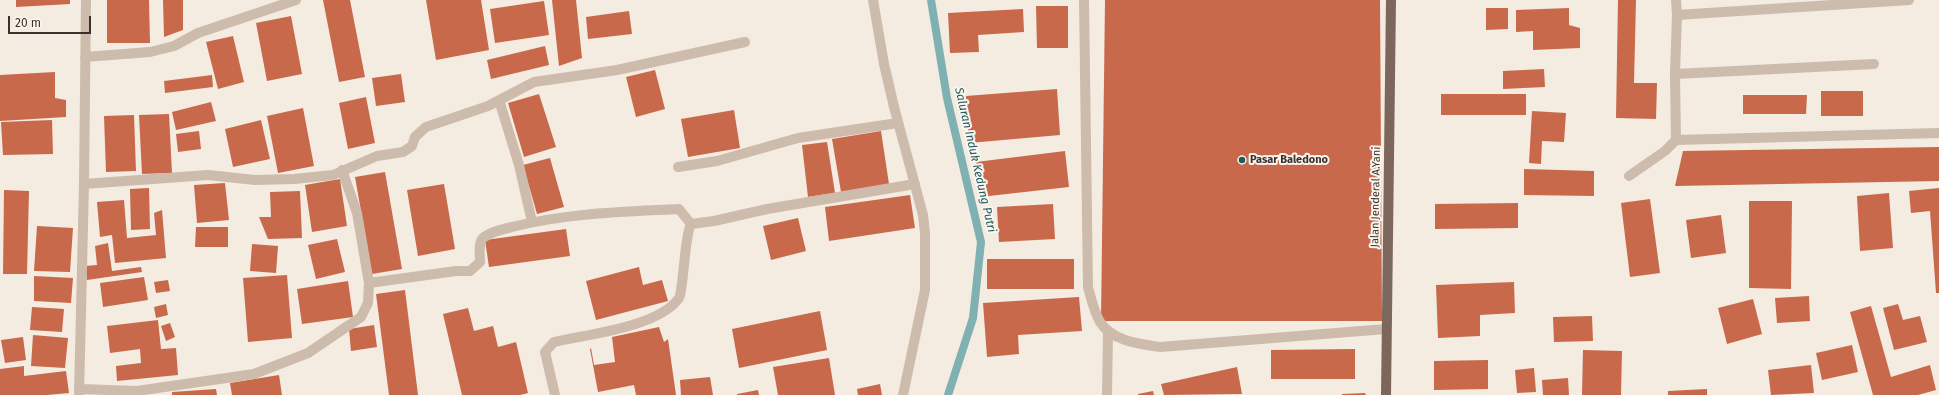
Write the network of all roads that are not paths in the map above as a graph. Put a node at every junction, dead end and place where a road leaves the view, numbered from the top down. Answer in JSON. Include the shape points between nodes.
{"nodes":[{"id":1,"x":86,"y":0,"type":"edge"},
{"id":2,"x":296,"y":0,"type":"edge"},
{"id":3,"x":873,"y":0,"type":"edge"},
{"id":4,"x":1084,"y":0,"type":"edge"},
{"id":5,"x":1391,"y":0,"type":"edge"},
{"id":6,"x":1676,"y":0,"type":"edge"},
{"id":7,"x":1909,"y":0,"type":"edge"},
{"id":8,"x":1677,"y":15,"type":"junction"},
{"id":9,"x":745,"y":42,"type":"dead end"},
{"id":10,"x":85,"y":57,"type":"junction"},
{"id":11,"x":1874,"y":64,"type":"dead end"},
{"id":12,"x":1675,"y":74,"type":"junction"},
{"id":13,"x":499,"y":100,"type":"junction"},
{"id":14,"x":898,"y":123,"type":"junction"},
{"id":15,"x":1939,"y":133,"type":"edge"},
{"id":16,"x":1676,"y":140,"type":"junction"},
{"id":17,"x":678,"y":167,"type":"dead end"},
{"id":18,"x":342,"y":170,"type":"junction"},
{"id":19,"x":1630,"y":176,"type":"dead end"},
{"id":20,"x":84,"y":184,"type":"junction"},
{"id":21,"x":915,"y":184,"type":"junction"},
{"id":22,"x":532,"y":222,"type":"junction"},
{"id":23,"x":691,"y":224,"type":"junction"},
{"id":24,"x":369,"y":283,"type":"junction"},
{"id":25,"x":1386,"y":330,"type":"junction"},
{"id":26,"x":1108,"y":333,"type":"junction"},
{"id":27,"x":79,"y":392,"type":"edge"},
{"id":28,"x":555,"y":395,"type":"edge"},
{"id":29,"x":904,"y":395,"type":"edge"},
{"id":30,"x":1107,"y":395,"type":"edge"},
{"id":31,"x":1386,"y":395,"type":"edge"}],
"edges":[{"from":1,"to":10,"type":"street"},
{"from":2,"to":10,"type":"street","via":[[198,33],[174,46],[150,52]]},
{"from":3,"to":14,"type":"street"},
{"from":4,"to":26,"type":"street","via":[[1088,287],[1099,321]]},
{"from":5,"to":25,"type":"main road","name":"Jalan Jenderal A.Yani"},
{"from":6,"to":8,"type":"street"},
{"from":7,"to":8,"type":"street"},
{"from":8,"to":12,"type":"street"},
{"from":9,"to":13,"type":"street","via":[[617,70],[534,82]]},
{"from":10,"to":20,"type":"street"},
{"from":11,"to":12,"type":"street"},
{"from":12,"to":16,"type":"street"},
{"from":13,"to":18,"type":"street","via":[[426,127],[415,137],[412,146],[404,152],[377,156]]},
{"from":13,"to":22,"type":"street","via":[[519,165]]},
{"from":14,"to":17,"type":"street","via":[[798,138],[717,161]]},
{"from":14,"to":21,"type":"street"},
{"from":15,"to":16,"type":"street"},
{"from":16,"to":19,"type":"street"},
{"from":18,"to":20,"type":"street","via":[[333,175],[294,179],[255,180],[208,175]]},
{"from":18,"to":24,"type":"street","via":[[357,213]]},
{"from":20,"to":27,"type":"street"},
{"from":21,"to":23,"type":"street"},
{"from":21,"to":29,"type":"street","via":[[925,233],[925,290]]},
{"from":22,"to":23,"type":"street","via":[[561,216],[679,209]]},
{"from":22,"to":24,"type":"street","via":[[507,228],[484,238],[481,242],[480,262],[470,271]]},
{"from":23,"to":28,"type":"street","via":[[687,230],[680,297],[665,312],[648,320],[554,342],[545,352]]},
{"from":24,"to":27,"type":"street","via":[[368,304],[361,316],[308,353],[254,374],[136,391]]},
{"from":25,"to":26,"type":"street","via":[[1160,347],[1142,345]]},
{"from":25,"to":31,"type":"main road","name":"Jalan Jenderal A.Yani"},
{"from":26,"to":30,"type":"street"}]}
